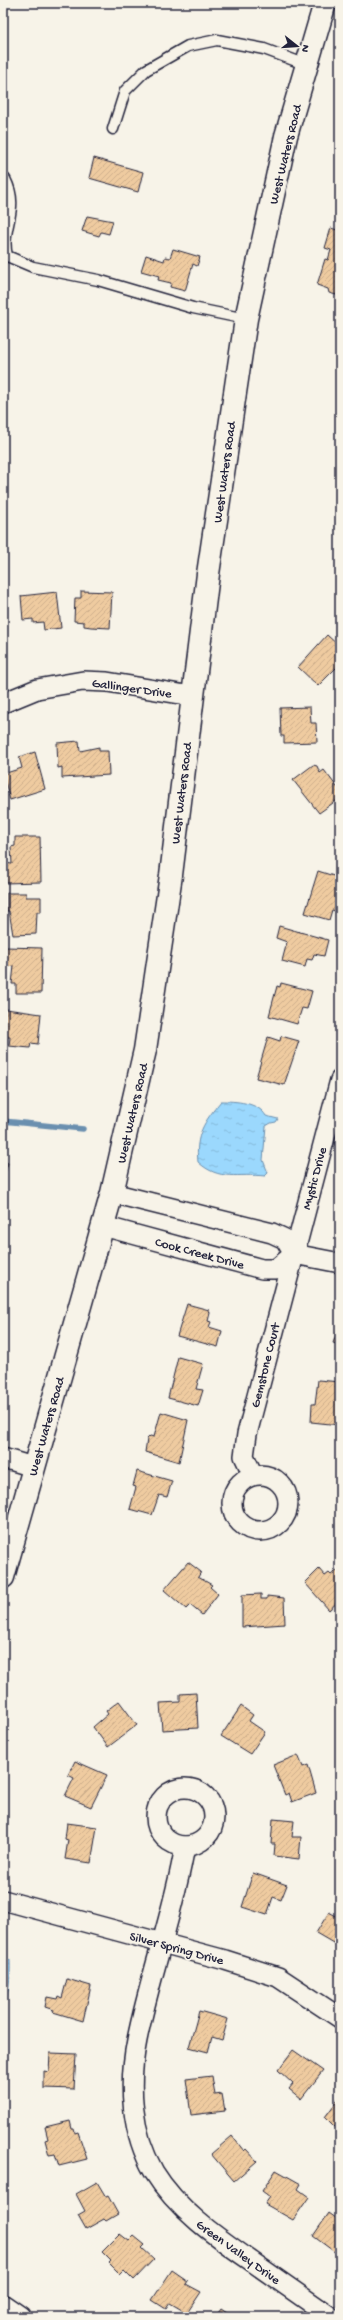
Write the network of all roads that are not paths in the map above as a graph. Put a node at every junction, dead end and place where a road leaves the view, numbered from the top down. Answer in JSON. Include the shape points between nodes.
{"nodes":[{"id":1,"x":325,"y":3,"type":"edge"},
{"id":2,"x":307,"y":65,"type":"junction"},
{"id":3,"x":113,"y":129,"type":"dead end"},
{"id":4,"x":4,"y":179,"type":"dead end"},
{"id":5,"x":246,"y":320,"type":"junction"},
{"id":6,"x":192,"y":696,"type":"junction"},
{"id":7,"x":3,"y":703,"type":"edge"},
{"id":8,"x":340,"y":1080,"type":"edge"},
{"id":9,"x":112,"y":1193,"type":"junction"},
{"id":10,"x":103,"y":1226,"type":"junction"},
{"id":11,"x":294,"y":1254,"type":"junction"},
{"id":12,"x":340,"y":1263,"type":"edge"},
{"id":13,"x":3,"y":1458,"type":"edge"},
{"id":14,"x":34,"y":1467,"type":"junction"},
{"id":15,"x":253,"y":1475,"type":"dead end"},
{"id":16,"x":3,"y":1576,"type":"edge"},
{"id":17,"x":185,"y":1846,"type":"dead end"},
{"id":18,"x":3,"y":1900,"type":"edge"},
{"id":19,"x":162,"y":1943,"type":"junction"},
{"id":20,"x":340,"y":2018,"type":"edge"},
{"id":21,"x":3,"y":2306,"type":"edge"},
{"id":22,"x":19,"y":2317,"type":"edge"},
{"id":23,"x":331,"y":2317,"type":"edge"}],
"edges":[{"from":1,"to":2,"type":"street","name":"West Waters Road"},
{"from":2,"to":3,"type":"lane","via":[[264,49],[218,40],[188,46],[146,70],[125,91]]},
{"from":2,"to":5,"type":"street","name":"West Waters Road","via":[[286,136]]},
{"from":4,"to":5,"type":"lane","via":[[12,200],[3,244],[7,256],[33,267],[98,280],[193,308]]},
{"from":5,"to":6,"type":"street","name":"West Waters Road"},
{"from":6,"to":7,"type":"street","name":"Gallinger Drive","via":[[107,682],[83,681],[37,689]]},
{"from":6,"to":9,"type":"street","name":"West Waters Road","via":[[171,875],[145,1050]]},
{"from":8,"to":11,"type":"street","name":"Mystic Drive"},
{"from":9,"to":10,"type":"street","name":"West Waters Road"},
{"from":9,"to":11,"type":"street","via":[[272,1233],[285,1239]]},
{"from":10,"to":11,"type":"street","name":"Cook Creek Drive","via":[[262,1269],[276,1269]]},
{"from":10,"to":14,"type":"street","name":"West Waters Road"},
{"from":11,"to":12,"type":"street"},
{"from":11,"to":15,"type":"street","name":"Gemstone Court","via":[[247,1434],[244,1456]]},
{"from":13,"to":14,"type":"street"},
{"from":14,"to":16,"type":"street","name":"West Waters Road"},
{"from":17,"to":19,"type":"street","name":"Green Valley Drive","via":[[180,1878]]},
{"from":18,"to":19,"type":"street","name":"Silver Spring Drive"},
{"from":19,"to":20,"type":"street","name":"Silver Spring Drive","via":[[278,1977]]},
{"from":19,"to":23,"type":"street","name":"Green Valley Drive","via":[[136,2040],[133,2065],[132,2107],[141,2141],[154,2172],[193,2217],[212,2234]]},
{"from":21,"to":22,"type":"street"}]}
